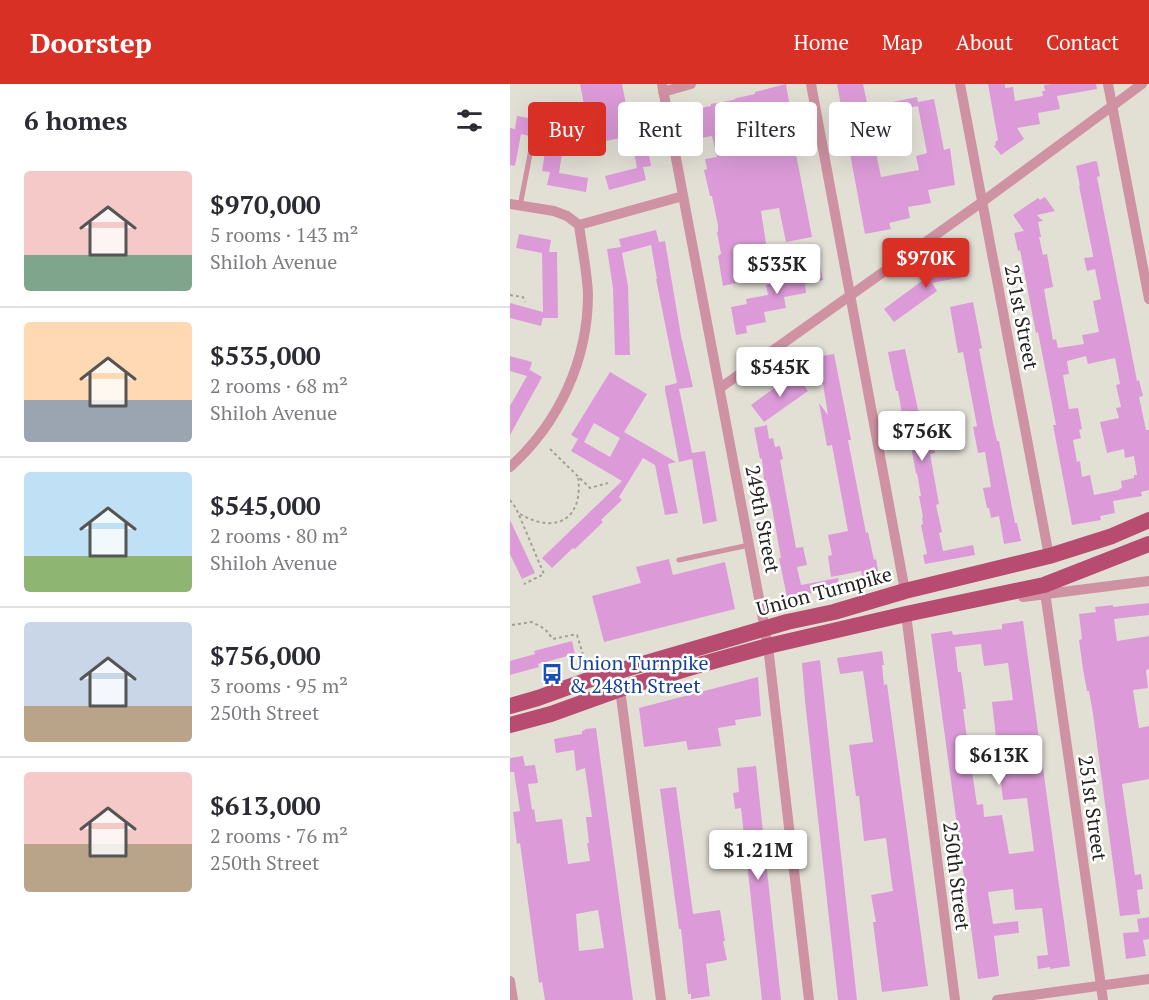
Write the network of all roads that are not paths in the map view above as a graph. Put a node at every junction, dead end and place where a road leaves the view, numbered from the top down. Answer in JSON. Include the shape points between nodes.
{"nodes":[{"id":1,"x":691,"y":84,"type":"edge"},
{"id":2,"x":811,"y":84,"type":"edge"},
{"id":3,"x":960,"y":84,"type":"edge"},
{"id":4,"x":1108,"y":84,"type":"edge"},
{"id":5,"x":1142,"y":84,"type":"edge"},
{"id":6,"x":663,"y":88,"type":"edge"},
{"id":7,"x":1112,"y":106,"type":"junction"},
{"id":8,"x":528,"y":156,"type":"edge"},
{"id":9,"x":683,"y":196,"type":"junction"},
{"id":10,"x":982,"y":202,"type":"junction"},
{"id":11,"x":515,"y":205,"type":"edge"},
{"id":12,"x":579,"y":225,"type":"junction"},
{"id":13,"x":850,"y":294,"type":"junction"},
{"id":14,"x":1149,"y":299,"type":"edge"},
{"id":15,"x":720,"y":388,"type":"junction"},
{"id":16,"x":510,"y":466,"type":"edge"},
{"id":17,"x":1149,"y":520,"type":"edge"},
{"id":18,"x":1149,"y":544,"type":"edge"},
{"id":19,"x":749,"y":545,"type":"junction"},
{"id":20,"x":1049,"y":556,"type":"junction"},
{"id":21,"x":679,"y":560,"type":"dead end"},
{"id":22,"x":1149,"y":580,"type":"edge"},
{"id":23,"x":1044,"y":589,"type":"junction"},
{"id":24,"x":905,"y":591,"type":"junction"},
{"id":25,"x":906,"y":614,"type":"junction"},
{"id":26,"x":765,"y":629,"type":"junction"},
{"id":27,"x":768,"y":646,"type":"junction"},
{"id":28,"x":620,"y":689,"type":"junction"},
{"id":29,"x":510,"y":706,"type":"edge"},
{"id":30,"x":510,"y":724,"type":"edge"},
{"id":31,"x":1149,"y":979,"type":"edge"},
{"id":32,"x":510,"y":981,"type":"edge"},
{"id":33,"x":1101,"y":986,"type":"junction"},
{"id":34,"x":513,"y":1000,"type":"edge"},
{"id":35,"x":661,"y":1000,"type":"edge"},
{"id":36,"x":809,"y":1000,"type":"edge"},
{"id":37,"x":955,"y":1000,"type":"edge"},
{"id":38,"x":997,"y":1000,"type":"edge"},
{"id":39,"x":1103,"y":1000,"type":"edge"}],
"edges":[{"from":1,"to":6,"type":"street"},
{"from":2,"to":13,"type":"street"},
{"from":3,"to":10,"type":"street","name":"251st Street"},
{"from":4,"to":7,"type":"street"},
{"from":5,"to":7,"type":"street"},
{"from":6,"to":9,"type":"street","name":"249th Street"},
{"from":7,"to":10,"type":"street"},
{"from":7,"to":14,"type":"street"},
{"from":8,"to":11,"type":"lane"},
{"from":9,"to":12,"type":"street"},
{"from":9,"to":15,"type":"street","name":"249th Street"},
{"from":10,"to":13,"type":"street"},
{"from":10,"to":20,"type":"street","name":"251st Street"},
{"from":11,"to":12,"type":"street","via":[[554,211]]},
{"from":12,"to":16,"type":"street","via":[[588,293],[579,358],[557,410]]},
{"from":13,"to":15,"type":"street"},
{"from":13,"to":24,"type":"street"},
{"from":15,"to":19,"type":"street","name":"249th Street"},
{"from":17,"to":20,"type":"main road","name":"Union Turnpike"},
{"from":18,"to":23,"type":"main road","name":"Union Turnpike"},
{"from":19,"to":21,"type":"lane"},
{"from":19,"to":26,"type":"street","name":"249th Street"},
{"from":20,"to":24,"type":"main road","name":"Union Turnpike"},
{"from":22,"to":23,"type":"street"},
{"from":23,"to":25,"type":"main road","name":"Union Turnpike"},
{"from":23,"to":33,"type":"street","name":"251st Street"},
{"from":24,"to":26,"type":"main road","name":"Union Turnpike"},
{"from":25,"to":27,"type":"main road","name":"Union Turnpike"},
{"from":25,"to":37,"type":"street","name":"250th Street"},
{"from":26,"to":27,"type":"street","name":"249th Street"},
{"from":26,"to":29,"type":"main road","name":"Union Turnpike"},
{"from":27,"to":28,"type":"main road","name":"Union Turnpike"},
{"from":27,"to":36,"type":"street","name":"249th Street"},
{"from":28,"to":30,"type":"main road","name":"Union Turnpike"},
{"from":28,"to":35,"type":"street"},
{"from":31,"to":33,"type":"street"},
{"from":32,"to":34,"type":"street"},
{"from":33,"to":38,"type":"street"},
{"from":33,"to":39,"type":"street","name":"251st Street"}]}
